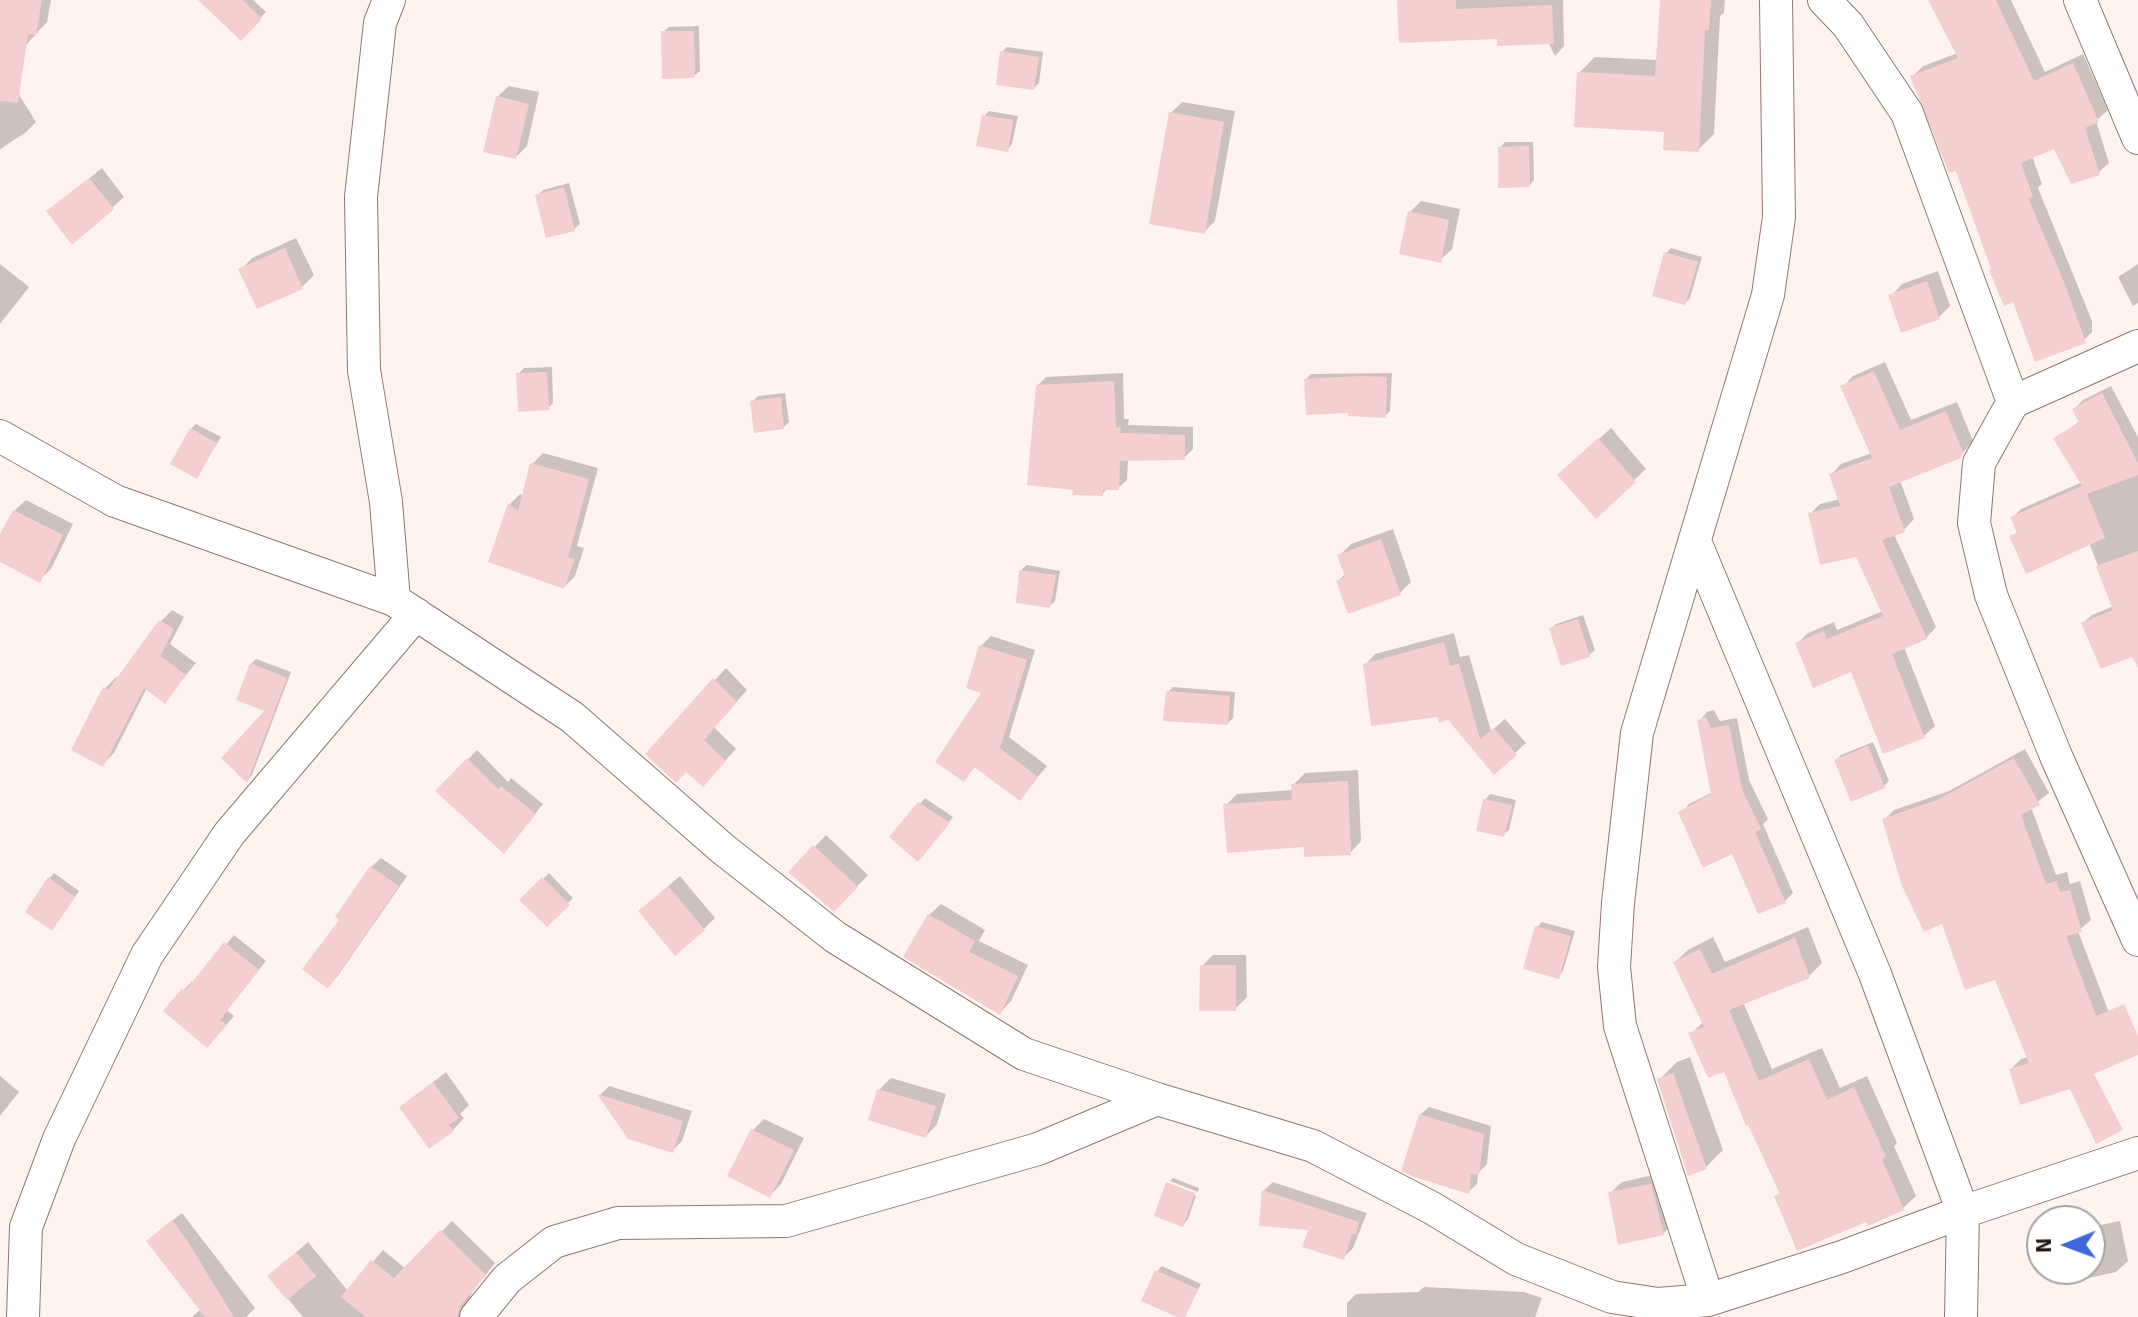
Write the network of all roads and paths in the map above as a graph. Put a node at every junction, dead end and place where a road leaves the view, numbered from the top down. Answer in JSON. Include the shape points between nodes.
{"nodes":[{"id":1,"x":389,"y":0,"type":"edge"},
{"id":2,"x":1776,"y":0,"type":"edge"},
{"id":3,"x":1824,"y":0,"type":"edge"},
{"id":4,"x":2080,"y":0,"type":"edge"},
{"id":5,"x":2138,"y":138,"type":"edge"},
{"id":6,"x":2135,"y":356,"type":"edge"},
{"id":7,"x":2013,"y":402,"type":"junction"},
{"id":8,"x":0,"y":436,"type":"edge"},
{"id":9,"x":1696,"y":544,"type":"junction"},
{"id":10,"x":405,"y":607,"type":"junction"},
{"id":11,"x":2138,"y":940,"type":"edge"},
{"id":12,"x":1157,"y":1099,"type":"junction"},
{"id":13,"x":2138,"y":1153,"type":"edge"},
{"id":14,"x":1963,"y":1212,"type":"junction"},
{"id":15,"x":1708,"y":1300,"type":"junction"},
{"id":16,"x":23,"y":1317,"type":"edge"},
{"id":17,"x":476,"y":1317,"type":"edge"},
{"id":18,"x":1961,"y":1317,"type":"edge"}],
"edges":[{"from":1,"to":10,"type":"street","via":[[380,23],[361,197],[364,370]]},
{"from":2,"to":9,"type":"street","via":[[1779,217],[1768,295]]},
{"from":3,"to":7,"type":"street","via":[[1848,25],[1907,113]]},
{"from":4,"to":5,"type":"street"},
{"from":6,"to":7,"type":"street"},
{"from":7,"to":11,"type":"street","via":[[1979,463],[1974,523],[1991,595]]},
{"from":8,"to":10,"type":"street","via":[[115,501]]},
{"from":9,"to":14,"type":"street","via":[[1875,974]]},
{"from":9,"to":15,"type":"street","via":[[1637,733],[1614,967],[1620,1026]]},
{"from":10,"to":12,"type":"street","via":[[572,717],[723,849],[835,937],[1024,1054]]},
{"from":10,"to":16,"type":"street","via":[[229,834],[147,955],[59,1139],[26,1227]]},
{"from":12,"to":15,"type":"street","via":[[1313,1146],[1516,1259],[1612,1297],[1658,1304]]},
{"from":12,"to":17,"type":"street","via":[[1038,1149],[786,1221],[618,1223],[554,1242],[507,1279]]},
{"from":13,"to":14,"type":"street"},
{"from":14,"to":15,"type":"street"},
{"from":14,"to":18,"type":"street"}]}
